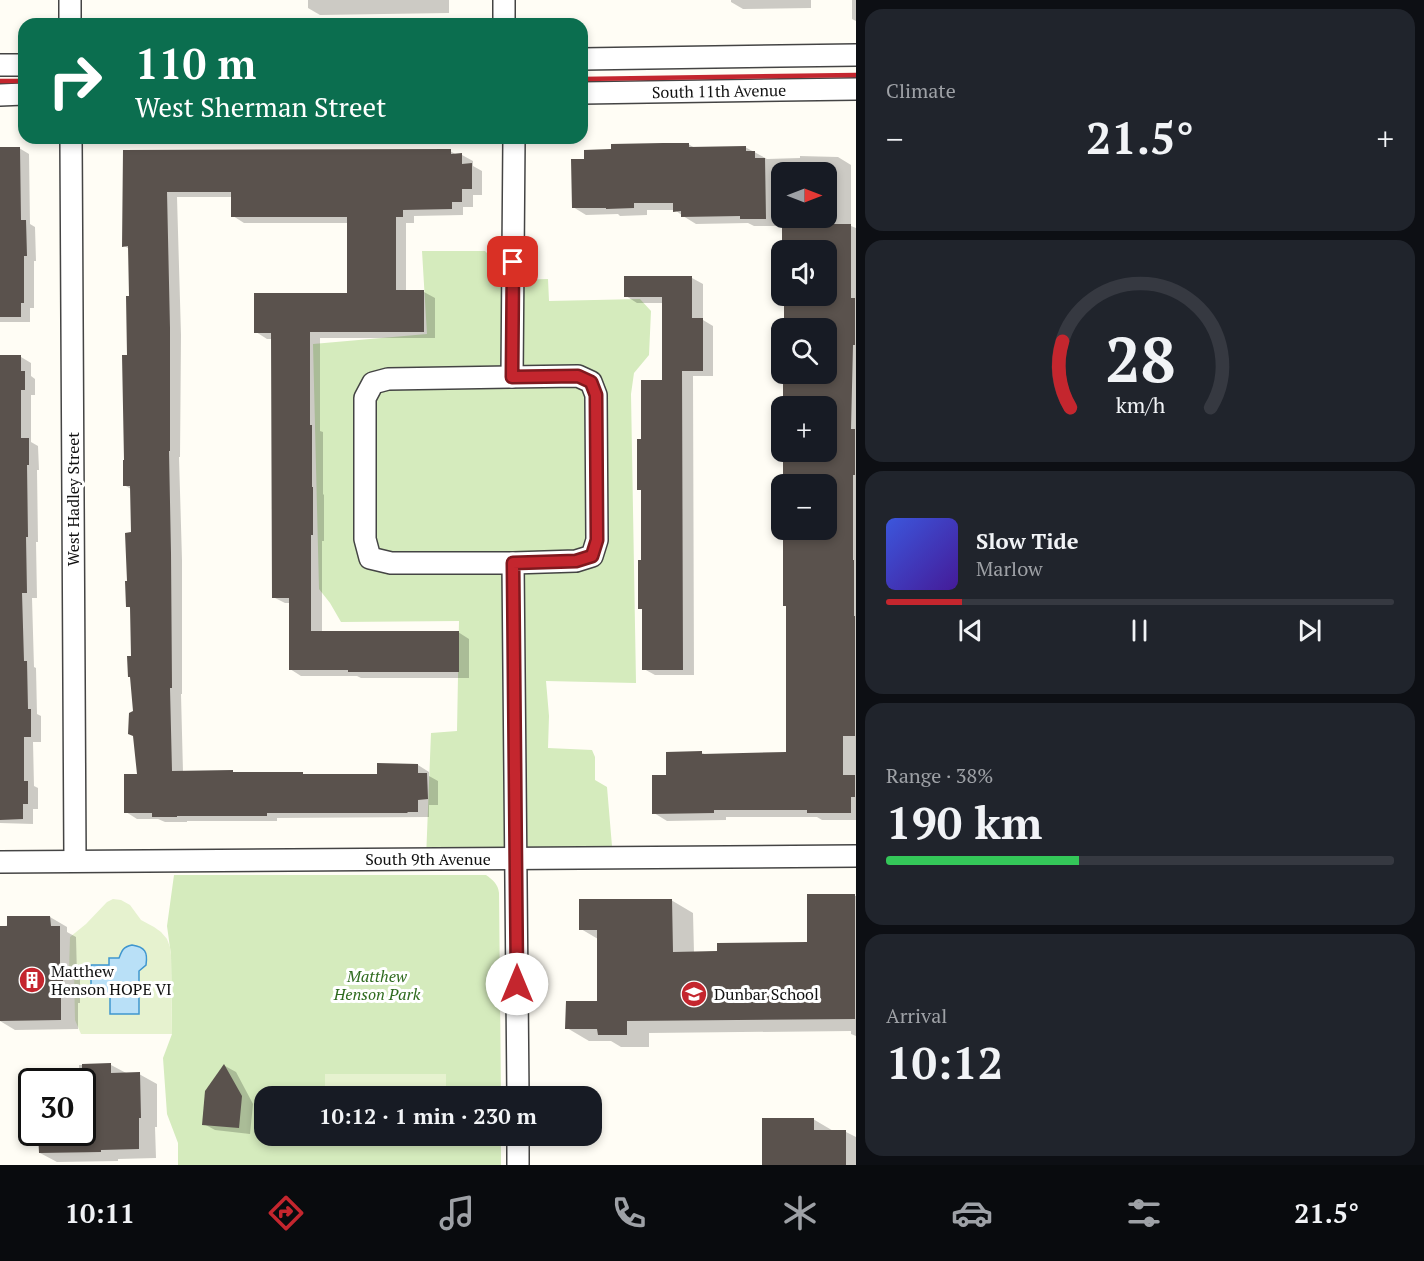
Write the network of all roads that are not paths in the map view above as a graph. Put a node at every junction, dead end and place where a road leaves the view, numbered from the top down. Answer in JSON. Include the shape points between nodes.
{"nodes":[{"id":1,"x":70,"y":0,"type":"edge"},
{"id":2,"x":504,"y":0,"type":"edge"},
{"id":3,"x":70,"y":18,"type":"edge"},
{"id":4,"x":504,"y":18,"type":"edge"},
{"id":5,"x":855,"y":55,"type":"edge"},
{"id":6,"x":588,"y":59,"type":"edge"},
{"id":7,"x":0,"y":65,"type":"edge"},
{"id":8,"x":18,"y":65,"type":"edge"},
{"id":9,"x":855,"y":89,"type":"edge"},
{"id":10,"x":588,"y":93,"type":"edge"},
{"id":11,"x":18,"y":94,"type":"edge"},
{"id":12,"x":0,"y":95,"type":"edge"},
{"id":13,"x":71,"y":144,"type":"edge"},
{"id":14,"x":514,"y":144,"type":"edge"},
{"id":15,"x":512,"y":377,"type":"junction"},
{"id":16,"x":513,"y":563,"type":"junction"},
{"id":17,"x":855,"y":856,"type":"edge"},
{"id":18,"x":516,"y":858,"type":"junction"},
{"id":19,"x":75,"y":860,"type":"junction"},
{"id":20,"x":0,"y":862,"type":"edge"},
{"id":21,"x":518,"y":1086,"type":"edge"},
{"id":22,"x":518,"y":1146,"type":"edge"},
{"id":23,"x":518,"y":1165,"type":"edge"}],
"edges":[{"from":1,"to":3,"type":"street"},
{"from":2,"to":4,"type":"street"},
{"from":5,"to":6,"type":"street","name":"South 11th Avenue"},
{"from":7,"to":8,"type":"street"},
{"from":9,"to":10,"type":"street","name":"South 11th Avenue"},
{"from":11,"to":12,"type":"street"},
{"from":13,"to":19,"type":"street","name":"West Hadley Street"},
{"from":14,"to":15,"type":"street"},
{"from":15,"to":16,"type":"street","via":[[578,376],[591,382],[596,395],[597,540],[592,556],[576,561]]},
{"from":15,"to":16,"type":"street","via":[[388,379],[373,383],[365,398],[365,539],[370,558],[391,563]]},
{"from":16,"to":18,"type":"street"},
{"from":17,"to":18,"type":"street","name":"South 9th Avenue"},
{"from":18,"to":19,"type":"street","name":"South 9th Avenue"},
{"from":18,"to":21,"type":"street"},
{"from":19,"to":20,"type":"street","name":"South 9th Avenue"},
{"from":22,"to":23,"type":"street"}]}
